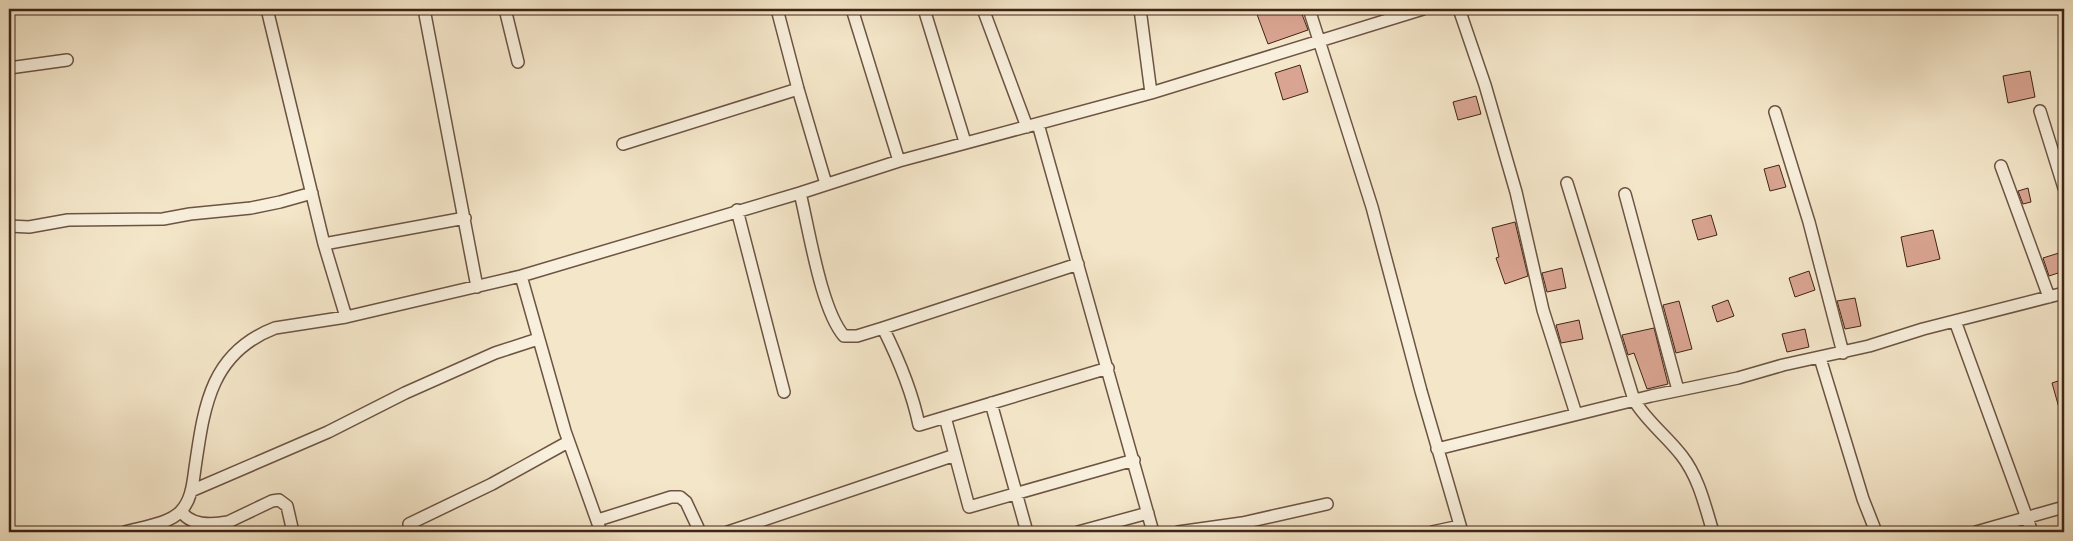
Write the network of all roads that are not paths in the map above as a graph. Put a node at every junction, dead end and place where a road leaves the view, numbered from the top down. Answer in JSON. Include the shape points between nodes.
{"nodes":[{"id":1,"x":267,"y":9,"type":"edge"},
{"id":2,"x":424,"y":9,"type":"edge"},
{"id":3,"x":505,"y":9,"type":"edge"},
{"id":4,"x":777,"y":9,"type":"edge"},
{"id":5,"x":852,"y":9,"type":"edge"},
{"id":6,"x":924,"y":9,"type":"edge"},
{"id":7,"x":983,"y":9,"type":"edge"},
{"id":8,"x":1140,"y":9,"type":"edge"},
{"id":9,"x":1310,"y":9,"type":"edge"},
{"id":10,"x":1423,"y":9,"type":"edge"},
{"id":11,"x":1459,"y":9,"type":"edge"},
{"id":12,"x":1320,"y":42,"type":"junction"},
{"id":13,"x":66,"y":60,"type":"dead end"},
{"id":14,"x":518,"y":62,"type":"dead end"},
{"id":15,"x":9,"y":68,"type":"edge"},
{"id":16,"x":798,"y":89,"type":"junction"},
{"id":17,"x":1151,"y":93,"type":"junction"},
{"id":18,"x":2040,"y":110,"type":"dead end"},
{"id":19,"x":1775,"y":112,"type":"dead end"},
{"id":20,"x":1032,"y":126,"type":"junction"},
{"id":21,"x":965,"y":142,"type":"junction"},
{"id":22,"x":623,"y":144,"type":"dead end"},
{"id":23,"x":899,"y":161,"type":"junction"},
{"id":24,"x":2001,"y":166,"type":"dead end"},
{"id":25,"x":1567,"y":183,"type":"dead end"},
{"id":26,"x":826,"y":184,"type":"junction"},
{"id":27,"x":2064,"y":188,"type":"edge"},
{"id":28,"x":312,"y":193,"type":"junction"},
{"id":29,"x":800,"y":193,"type":"junction"},
{"id":30,"x":1625,"y":194,"type":"dead end"},
{"id":31,"x":737,"y":210,"type":"junction"},
{"id":32,"x":465,"y":218,"type":"junction"},
{"id":33,"x":9,"y":226,"type":"edge"},
{"id":34,"x":324,"y":244,"type":"junction"},
{"id":35,"x":1078,"y":264,"type":"junction"},
{"id":36,"x":520,"y":276,"type":"junction"},
{"id":37,"x":478,"y":287,"type":"junction"},
{"id":38,"x":2064,"y":293,"type":"edge"},
{"id":39,"x":2049,"y":297,"type":"junction"},
{"id":40,"x":346,"y":316,"type":"junction"},
{"id":41,"x":1954,"y":321,"type":"junction"},
{"id":42,"x":884,"y":328,"type":"junction"},
{"id":43,"x":538,"y":339,"type":"junction"},
{"id":44,"x":1843,"y":353,"type":"junction"},
{"id":45,"x":1820,"y":358,"type":"junction"},
{"id":46,"x":1108,"y":368,"type":"junction"},
{"id":47,"x":1678,"y":390,"type":"junction"},
{"id":48,"x":784,"y":392,"type":"dead end"},
{"id":49,"x":1634,"y":400,"type":"junction"},
{"id":50,"x":991,"y":403,"type":"junction"},
{"id":51,"x":1576,"y":414,"type":"junction"},
{"id":52,"x":945,"y":417,"type":"junction"},
{"id":53,"x":568,"y":442,"type":"junction"},
{"id":54,"x":1438,"y":449,"type":"junction"},
{"id":55,"x":955,"y":456,"type":"junction"},
{"id":56,"x":1134,"y":460,"type":"junction"},
{"id":57,"x":192,"y":491,"type":"junction"},
{"id":58,"x":1018,"y":494,"type":"junction"},
{"id":59,"x":1327,"y":504,"type":"dead end"},
{"id":60,"x":2064,"y":507,"type":"edge"},
{"id":61,"x":181,"y":511,"type":"junction"},
{"id":62,"x":1148,"y":513,"type":"junction"},
{"id":63,"x":2028,"y":517,"type":"junction"},
{"id":64,"x":598,"y":520,"type":"junction"},
{"id":65,"x":409,"y":524,"type":"dead end"},
{"id":66,"x":215,"y":528,"type":"edge"},
{"id":67,"x":1242,"y":528,"type":"edge"},
{"id":68,"x":1461,"y":529,"type":"edge"},
{"id":69,"x":125,"y":532,"type":"edge"},
{"id":70,"x":293,"y":532,"type":"edge"},
{"id":71,"x":601,"y":532,"type":"edge"},
{"id":72,"x":700,"y":532,"type":"edge"},
{"id":73,"x":728,"y":532,"type":"edge"},
{"id":74,"x":1027,"y":532,"type":"edge"},
{"id":75,"x":1078,"y":532,"type":"edge"},
{"id":76,"x":1153,"y":532,"type":"edge"},
{"id":77,"x":1178,"y":532,"type":"edge"},
{"id":78,"x":1432,"y":532,"type":"edge"},
{"id":79,"x":1713,"y":532,"type":"edge"},
{"id":80,"x":1876,"y":532,"type":"edge"},
{"id":81,"x":1979,"y":532,"type":"edge"},
{"id":82,"x":2032,"y":532,"type":"edge"}],
"edges":[{"from":1,"to":28,"type":"street"},
{"from":2,"to":32,"type":"street"},
{"from":3,"to":14,"type":"street"},
{"from":4,"to":16,"type":"street"},
{"from":5,"to":23,"type":"street"},
{"from":6,"to":21,"type":"street"},
{"from":7,"to":20,"type":"street"},
{"from":8,"to":17,"type":"street"},
{"from":9,"to":12,"type":"street"},
{"from":10,"to":12,"type":"street"},
{"from":11,"to":51,"type":"street","via":[[1485,85],[1513,183],[1543,310]]},
{"from":12,"to":17,"type":"street"},
{"from":12,"to":54,"type":"street","via":[[1372,207]]},
{"from":13,"to":15,"type":"street"},
{"from":16,"to":22,"type":"street"},
{"from":16,"to":26,"type":"street"},
{"from":17,"to":20,"type":"street"},
{"from":18,"to":27,"type":"street"},
{"from":19,"to":44,"type":"street","via":[[1809,222]]},
{"from":20,"to":21,"type":"street"},
{"from":20,"to":35,"type":"street"},
{"from":21,"to":23,"type":"street"},
{"from":23,"to":26,"type":"street"},
{"from":24,"to":39,"type":"street"},
{"from":25,"to":49,"type":"street"},
{"from":26,"to":29,"type":"street"},
{"from":28,"to":33,"type":"street","via":[[251,208],[162,219],[68,220],[30,227]]},
{"from":28,"to":34,"type":"street"},
{"from":29,"to":31,"type":"street"},
{"from":29,"to":42,"type":"street","via":[[826,304],[837,328],[844,336]]},
{"from":30,"to":47,"type":"street"},
{"from":31,"to":36,"type":"street"},
{"from":31,"to":48,"type":"street"},
{"from":32,"to":34,"type":"street"},
{"from":32,"to":37,"type":"street"},
{"from":34,"to":40,"type":"street"},
{"from":35,"to":42,"type":"street"},
{"from":35,"to":46,"type":"street"},
{"from":36,"to":37,"type":"street"},
{"from":36,"to":43,"type":"street"},
{"from":37,"to":40,"type":"street"},
{"from":38,"to":39,"type":"street"},
{"from":39,"to":41,"type":"street"},
{"from":40,"to":57,"type":"street","via":[[275,328],[259,334],[230,358],[218,373],[211,392],[199,440]]},
{"from":41,"to":44,"type":"street"},
{"from":41,"to":63,"type":"street"},
{"from":42,"to":52,"type":"street","via":[[914,400],[919,425]]},
{"from":43,"to":53,"type":"street"},
{"from":43,"to":57,"type":"street","via":[[495,353],[328,432]]},
{"from":44,"to":45,"type":"street"},
{"from":45,"to":47,"type":"street"},
{"from":45,"to":80,"type":"street"},
{"from":46,"to":50,"type":"street"},
{"from":46,"to":56,"type":"street"},
{"from":47,"to":49,"type":"street"},
{"from":49,"to":51,"type":"street"},
{"from":49,"to":79,"type":"street","via":[[1692,470]]},
{"from":50,"to":52,"type":"street"},
{"from":50,"to":58,"type":"street"},
{"from":51,"to":54,"type":"street"},
{"from":52,"to":55,"type":"street"},
{"from":53,"to":64,"type":"street"},
{"from":53,"to":65,"type":"street"},
{"from":54,"to":68,"type":"street"},
{"from":55,"to":58,"type":"street","via":[[970,508]]},
{"from":55,"to":73,"type":"street"},
{"from":56,"to":58,"type":"street"},
{"from":56,"to":62,"type":"street"},
{"from":57,"to":61,"type":"street"},
{"from":58,"to":74,"type":"street"},
{"from":59,"to":67,"type":"street"},
{"from":60,"to":63,"type":"street"},
{"from":61,"to":66,"type":"street","via":[[190,520]]},
{"from":61,"to":69,"type":"street","via":[[162,521]]},
{"from":62,"to":75,"type":"street"},
{"from":62,"to":76,"type":"street"},
{"from":63,"to":81,"type":"street"},
{"from":63,"to":82,"type":"street"},
{"from":64,"to":71,"type":"street"},
{"from":64,"to":72,"type":"street","via":[[680,497],[686,502]]},
{"from":66,"to":70,"type":"street","via":[[279,500],[287,506]]},
{"from":67,"to":77,"type":"street"},
{"from":68,"to":78,"type":"street"}]}
